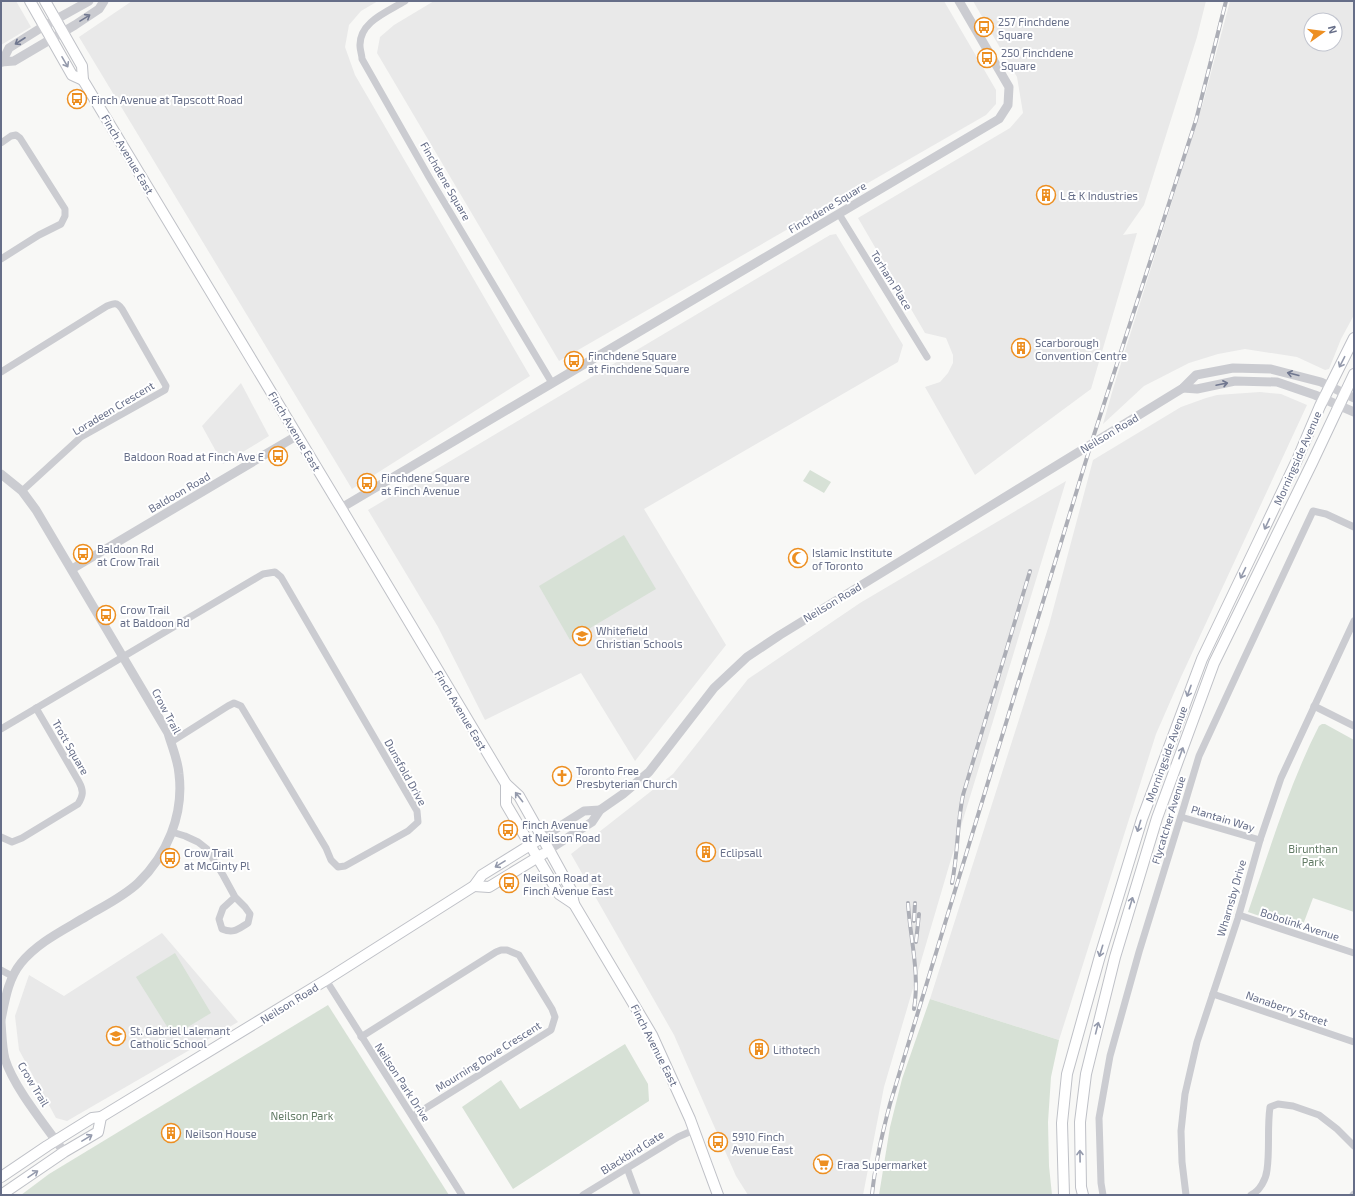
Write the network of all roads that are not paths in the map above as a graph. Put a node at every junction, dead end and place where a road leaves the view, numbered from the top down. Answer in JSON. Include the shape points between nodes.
{"nodes":[{"id":1,"x":30,"y":1,"type":"edge"},
{"id":2,"x":45,"y":1,"type":"edge"},
{"id":3,"x":89,"y":1,"type":"edge"},
{"id":4,"x":104,"y":1,"type":"edge"},
{"id":5,"x":405,"y":1,"type":"edge"},
{"id":6,"x":959,"y":1,"type":"edge"},
{"id":7,"x":56,"y":20,"type":"junction"},
{"id":8,"x":44,"y":26,"type":"junction"},
{"id":9,"x":63,"y":32,"type":"junction"},
{"id":10,"x":51,"y":38,"type":"junction"},
{"id":11,"x":2,"y":62,"type":"edge"},
{"id":12,"x":83,"y":80,"type":"junction"},
{"id":13,"x":1,"y":143,"type":"edge"},
{"id":14,"x":839,"y":214,"type":"junction"},
{"id":15,"x":1,"y":259,"type":"edge"},
{"id":16,"x":1354,"y":338,"type":"edge"},
{"id":17,"x":927,"y":357,"type":"dead end"},
{"id":18,"x":1,"y":372,"type":"edge"},
{"id":19,"x":1354,"y":374,"type":"edge"},
{"id":20,"x":552,"y":384,"type":"junction"},
{"id":21,"x":1330,"y":386,"type":"junction"},
{"id":22,"x":1184,"y":388,"type":"junction"},
{"id":23,"x":1345,"y":392,"type":"junction"},
{"id":24,"x":1354,"y":398,"type":"edge"},
{"id":25,"x":1324,"y":399,"type":"junction"},
{"id":26,"x":1339,"y":405,"type":"junction"},
{"id":27,"x":1354,"y":412,"type":"edge"},
{"id":28,"x":298,"y":435,"type":"junction"},
{"id":29,"x":1,"y":474,"type":"edge"},
{"id":30,"x":22,"y":491,"type":"junction"},
{"id":31,"x":341,"y":508,"type":"junction"},
{"id":32,"x":1354,"y":527,"type":"edge"},
{"id":33,"x":1260,"y":538,"type":"junction"},
{"id":34,"x":1272,"y":544,"type":"junction"},
{"id":35,"x":72,"y":569,"type":"junction"},
{"id":36,"x":1354,"y":621,"type":"edge"},
{"id":37,"x":123,"y":656,"type":"junction"},
{"id":38,"x":1314,"y":706,"type":"junction"},
{"id":39,"x":36,"y":708,"type":"junction"},
{"id":40,"x":1354,"y":726,"type":"edge"},
{"id":41,"x":1,"y":729,"type":"edge"},
{"id":42,"x":170,"y":742,"type":"junction"},
{"id":43,"x":506,"y":784,"type":"junction"},
{"id":44,"x":600,"y":810,"type":"junction"},
{"id":45,"x":1181,"y":817,"type":"junction"},
{"id":46,"x":172,"y":832,"type":"junction"},
{"id":47,"x":1,"y":837,"type":"edge"},
{"id":48,"x":543,"y":837,"type":"junction"},
{"id":49,"x":1260,"y":840,"type":"junction"},
{"id":50,"x":530,"y":845,"type":"junction"},
{"id":51,"x":550,"y":849,"type":"junction"},
{"id":52,"x":537,"y":858,"type":"junction"},
{"id":53,"x":474,"y":886,"type":"junction"},
{"id":54,"x":235,"y":897,"type":"junction"},
{"id":55,"x":574,"y":904,"type":"junction"},
{"id":56,"x":1239,"y":915,"type":"junction"},
{"id":57,"x":1354,"y":953,"type":"edge"},
{"id":58,"x":1,"y":970,"type":"edge"},
{"id":59,"x":12,"y":976,"type":"junction"},
{"id":60,"x":326,"y":980,"type":"junction"},
{"id":61,"x":1213,"y":994,"type":"junction"},
{"id":62,"x":1,"y":1021,"type":"edge"},
{"id":63,"x":362,"y":1037,"type":"junction"},
{"id":64,"x":1354,"y":1042,"type":"edge"},
{"id":65,"x":3,"y":1059,"type":"edge"},
{"id":66,"x":413,"y":1116,"type":"junction"},
{"id":67,"x":101,"y":1117,"type":"junction"},
{"id":68,"x":1080,"y":1122,"type":"junction"},
{"id":69,"x":1062,"y":1123,"type":"junction"},
{"id":70,"x":694,"y":1130,"type":"junction"},
{"id":71,"x":56,"y":1140,"type":"junction"},
{"id":72,"x":1354,"y":1146,"type":"edge"},
{"id":73,"x":64,"y":1152,"type":"junction"},
{"id":74,"x":627,"y":1168,"type":"junction"},
{"id":75,"x":1,"y":1178,"type":"edge"},
{"id":76,"x":1,"y":1195,"type":"edge"},
{"id":77,"x":462,"y":1195,"type":"edge"},
{"id":78,"x":583,"y":1195,"type":"edge"},
{"id":79,"x":637,"y":1195,"type":"edge"},
{"id":80,"x":718,"y":1195,"type":"edge"},
{"id":81,"x":1064,"y":1195,"type":"edge"},
{"id":82,"x":1083,"y":1195,"type":"edge"},
{"id":83,"x":1103,"y":1195,"type":"edge"},
{"id":84,"x":1186,"y":1195,"type":"edge"},
{"id":85,"x":1251,"y":1195,"type":"edge"}],
"edges":[{"from":1,"to":8,"type":"main road","name":"Finch Avenue East"},
{"from":2,"to":7,"type":"main road","name":"Finch Avenue East"},
{"from":3,"to":7,"type":"street"},
{"from":9,"to":4,"type":"street","one_way":true,"via":[[99,9]]},
{"from":5,"to":20,"type":"street","name":"Finchdene Square","via":[[366,26],[360,47],[362,59]]},
{"from":6,"to":14,"type":"street","name":"Finchdene Square","via":[[1009,87],[1008,105],[999,119]]},
{"from":7,"to":8,"type":"street"},
{"from":7,"to":9,"type":"main road","name":"Finch Avenue East"},
{"from":8,"to":10,"type":"main road","name":"Finch Avenue East"},
{"from":8,"to":11,"type":"street","one_way":true,"via":[[10,48]]},
{"from":9,"to":10,"type":"street"},
{"from":9,"to":12,"type":"main road","name":"Finch Avenue East","via":[[82,66]]},
{"from":10,"to":11,"type":"street","via":[[14,61]]},
{"from":10,"to":12,"type":"main road","name":"Finch Avenue East","one_way":true,"via":[[72,75]]},
{"from":12,"to":28,"type":"main road","name":"Finch Avenue East"},
{"from":13,"to":15,"type":"street","via":[[11,136],[16,135],[20,138],[65,210],[65,216],[61,224]]},
{"from":14,"to":17,"type":"street","name":"Torham Place"},
{"from":14,"to":20,"type":"street","name":"Finchdene Square"},
{"from":16,"to":21,"type":"main road","name":"Morningside Avenue","one_way":true},
{"from":18,"to":30,"type":"street","name":"Loradeen Crescent","via":[[113,303],[122,309],[166,386],[164,390],[81,437]]},
{"from":19,"to":23,"type":"main road","name":"Morningside Avenue"},
{"from":20,"to":31,"type":"street","name":"Finchdene Square"},
{"from":21,"to":22,"type":"street","name":"Neilson Road","one_way":true,"via":[[1271,369],[1233,368],[1196,375]]},
{"from":21,"to":23,"type":"street","name":"Neilson Road"},
{"from":21,"to":25,"type":"main road","name":"Morningside Avenue"},
{"from":22,"to":25,"type":"street","one_way":true,"via":[[1197,389],[1235,381],[1277,382]]},
{"from":22,"to":44,"type":"street","name":"Neilson Road","via":[[780,634],[747,657],[714,688],[649,772]]},
{"from":23,"to":24,"type":"street","name":"Neilson Road"},
{"from":23,"to":26,"type":"main road","name":"Morningside Avenue"},
{"from":25,"to":26,"type":"street"},
{"from":25,"to":33,"type":"main road","name":"Morningside Avenue","one_way":true},
{"from":26,"to":27,"type":"street"},
{"from":26,"to":34,"type":"main road","name":"Morningside Avenue"},
{"from":28,"to":31,"type":"main road","name":"Finch Avenue East"},
{"from":28,"to":35,"type":"street","name":"Baldoon Road"},
{"from":29,"to":30,"type":"street","name":"Crow Trail"},
{"from":30,"to":35,"type":"street","name":"Crow Trail"},
{"from":31,"to":43,"type":"main road","name":"Finch Avenue East"},
{"from":32,"to":45,"type":"street","name":"Flycatcher Avenue","via":[[1314,511],[1199,756]]},
{"from":33,"to":34,"type":"main road"},
{"from":33,"to":69,"type":"main road","name":"Morningside Avenue","one_way":true,"via":[[1202,659],[1142,819],[1067,1074]]},
{"from":68,"to":34,"type":"main road","name":"Morningside Avenue","one_way":true,"via":[[1086,1074],[1115,957],[1157,818],[1214,663]]},
{"from":35,"to":37,"type":"street","name":"Crow Trail"},
{"from":36,"to":38,"type":"street","name":"Wharnsby Drive"},
{"from":37,"to":39,"type":"street"},
{"from":37,"to":42,"type":"street","name":"Crow Trail","via":[[168,733]]},
{"from":37,"to":42,"type":"street","name":"Dunsfold Drive","via":[[263,574],[275,572],[281,577],[417,811],[418,822],[408,831],[346,866],[338,867],[334,865],[241,706],[234,703],[228,706]]},
{"from":38,"to":40,"type":"street"},
{"from":38,"to":49,"type":"street","name":"Wharnsby Drive","via":[[1281,778]]},
{"from":39,"to":41,"type":"street"},
{"from":39,"to":47,"type":"street","name":"Trott Square","via":[[81,786],[83,795],[78,804],[22,838],[12,842]]},
{"from":42,"to":46,"type":"street","name":"Crow Trail","via":[[180,785],[180,798]]},
{"from":48,"to":43,"type":"main road","name":"Finch Avenue East","one_way":true,"via":[[519,796]]},
{"from":43,"to":50,"type":"main road","name":"Finch Avenue East","via":[[506,804]]},
{"from":44,"to":48,"type":"street","name":"Neilson Road","via":[[584,811]]},
{"from":44,"to":51,"type":"street","name":"Neilson Road","via":[[592,822]]},
{"from":45,"to":49,"type":"street","name":"Plantain Way"},
{"from":45,"to":83,"type":"street","name":"Flycatcher Avenue","via":[[1110,1056],[1099,1118]]},
{"from":46,"to":54,"type":"street","via":[[191,838],[207,848]]},
{"from":46,"to":59,"type":"street","name":"Crow Trail","via":[[156,862],[137,884],[44,942],[20,963]]},
{"from":48,"to":50,"type":"main road","name":"Neilson Road"},
{"from":48,"to":51,"type":"main road","name":"Finch Avenue East"},
{"from":49,"to":56,"type":"street","name":"Wharnsby Drive"},
{"from":50,"to":52,"type":"main road","name":"Finch Avenue East"},
{"from":50,"to":53,"type":"main road","name":"Neilson Road","one_way":true,"via":[[482,875]]},
{"from":51,"to":52,"type":"main road","name":"Neilson Road"},
{"from":51,"to":55,"type":"main road","name":"Finch Avenue East","via":[[571,890]]},
{"from":52,"to":53,"type":"main road","name":"Neilson Road","via":[[489,887]]},
{"from":52,"to":55,"type":"main road","name":"Finch Avenue East","via":[[559,894]]},
{"from":53,"to":60,"type":"main road","name":"Neilson Road"},
{"from":54,"to":54,"type":"street","via":[[223,908],[219,919],[222,929],[230,932],[248,922],[250,914]]},
{"from":55,"to":70,"type":"main road","name":"Finch Avenue East","via":[[652,1035]]},
{"from":56,"to":57,"type":"street","name":"Bobolink Avenue"},
{"from":56,"to":61,"type":"street","name":"Wharnsby Drive"},
{"from":58,"to":59,"type":"street"},
{"from":59,"to":62,"type":"street","name":"Crow Trail"},
{"from":60,"to":63,"type":"street","name":"Neilson Park Drive"},
{"from":60,"to":67,"type":"main road","name":"Neilson Road"},
{"from":61,"to":64,"type":"street","name":"Nanaberry Street"},
{"from":61,"to":84,"type":"street","name":"Wharnsby Drive","via":[[1185,1094],[1181,1130]]},
{"from":62,"to":65,"type":"street","name":"Crow Trail"},
{"from":63,"to":66,"type":"street","name":"Neilson Park Drive"},
{"from":63,"to":66,"type":"street","name":"Mourning Dove Crescent","via":[[496,952],[512,951],[522,958],[555,1016],[551,1030]]},
{"from":65,"to":71,"type":"street","name":"Crow Trail"},
{"from":66,"to":77,"type":"street","name":"Neilson Park Drive"},
{"from":67,"to":71,"type":"main road","name":"Neilson Road","via":[[92,1118]]},
{"from":73,"to":67,"type":"main road","one_way":true,"via":[[99,1131]]},
{"from":68,"to":69,"type":"main road"},
{"from":82,"to":68,"type":"main road","name":"Morningside Avenue","one_way":true},
{"from":69,"to":81,"type":"main road","name":"Morningside Avenue"},
{"from":70,"to":74,"type":"street","name":"Blackbird Gate"},
{"from":70,"to":80,"type":"main road","name":"Finch Avenue East"},
{"from":71,"to":73,"type":"street","name":"Crow Trail"},
{"from":71,"to":75,"type":"main road","name":"Neilson Road"},
{"from":72,"to":85,"type":"street","via":[[1319,1115],[1292,1106],[1278,1104],[1270,1107],[1267,1171],[1261,1187]]},
{"from":76,"to":73,"type":"main road","one_way":true},
{"from":74,"to":78,"type":"street","name":"Blackbird Gate"},
{"from":74,"to":79,"type":"street"}]}
